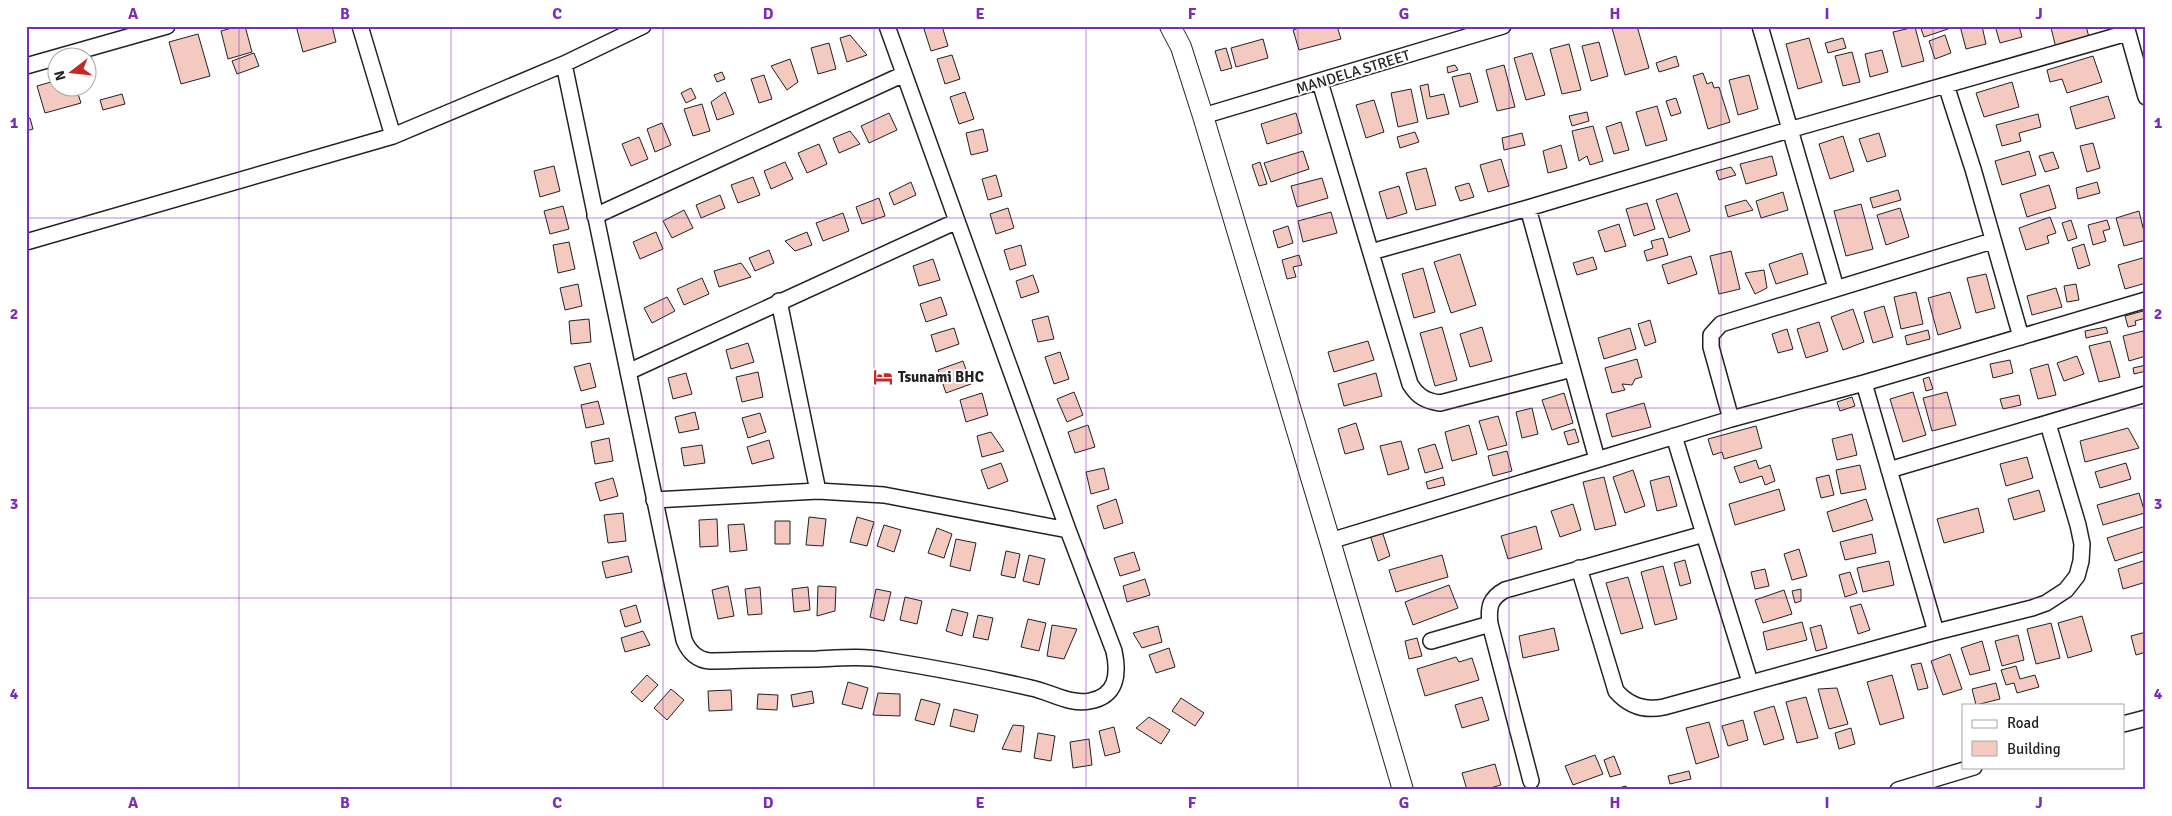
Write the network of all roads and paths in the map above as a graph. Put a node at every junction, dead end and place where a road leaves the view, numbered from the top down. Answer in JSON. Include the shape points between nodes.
{"nodes":[{"id":1,"x":167,"y":26,"type":"edge"},
{"id":2,"x":360,"y":26,"type":"edge"},
{"id":3,"x":643,"y":26,"type":"edge"},
{"id":4,"x":887,"y":26,"type":"edge"},
{"id":5,"x":1170,"y":26,"type":"edge"},
{"id":6,"x":1179,"y":26,"type":"edge"},
{"id":7,"x":1503,"y":26,"type":"edge"},
{"id":8,"x":1760,"y":26,"type":"edge"},
{"id":9,"x":2127,"y":30,"type":"edge"},
{"id":10,"x":1181,"y":47,"type":"junction"},
{"id":11,"x":564,"y":64,"type":"junction"},
{"id":12,"x":26,"y":66,"type":"edge"},
{"id":13,"x":904,"y":74,"type":"junction"},
{"id":14,"x":1320,"y":82,"type":"junction"},
{"id":15,"x":1946,"y":85,"type":"junction"},
{"id":16,"x":2146,"y":97,"type":"edge"},
{"id":17,"x":1203,"y":116,"type":"junction"},
{"id":18,"x":1789,"y":130,"type":"junction"},
{"id":19,"x":393,"y":136,"type":"junction"},
{"id":20,"x":1528,"y":208,"type":"junction"},
{"id":21,"x":596,"y":216,"type":"junction"},
{"id":22,"x":957,"y":221,"type":"junction"},
{"id":23,"x":1992,"y":241,"type":"junction"},
{"id":24,"x":26,"y":242,"type":"edge"},
{"id":25,"x":1371,"y":252,"type":"junction"},
{"id":26,"x":1836,"y":288,"type":"junction"},
{"id":27,"x":2146,"y":300,"type":"edge"},
{"id":28,"x":779,"y":301,"type":"junction"},
{"id":29,"x":2021,"y":337,"type":"junction"},
{"id":30,"x":1572,"y":369,"type":"junction"},
{"id":31,"x":628,"y":372,"type":"junction"},
{"id":32,"x":1864,"y":383,"type":"junction"},
{"id":33,"x":2146,"y":394,"type":"edge"},
{"id":34,"x":1731,"y":419,"type":"junction"},
{"id":35,"x":2048,"y":424,"type":"junction"},
{"id":36,"x":1674,"y":436,"type":"junction"},
{"id":37,"x":1597,"y":459,"type":"junction"},
{"id":38,"x":1889,"y":470,"type":"junction"},
{"id":39,"x":818,"y":492,"type":"junction"},
{"id":40,"x":654,"y":500,"type":"junction"},
{"id":41,"x":1068,"y":530,"type":"junction"},
{"id":42,"x":1704,"y":534,"type":"junction"},
{"id":43,"x":1330,"y":541,"type":"junction"},
{"id":44,"x":1579,"y":568,"type":"junction"},
{"id":45,"x":1490,"y":624,"type":"junction"},
{"id":46,"x":1936,"y":632,"type":"junction"},
{"id":47,"x":1430,"y":641,"type":"dead end"},
{"id":48,"x":1750,"y":682,"type":"junction"},
{"id":49,"x":2146,"y":718,"type":"edge"},
{"id":50,"x":2124,"y":724,"type":"edge"},
{"id":51,"x":1971,"y":768,"type":"edge"},
{"id":52,"x":1531,"y":781,"type":"dead end"},
{"id":53,"x":1403,"y":790,"type":"edge"},
{"id":54,"x":1898,"y":790,"type":"edge"}],
"edges":[{"from":1,"to":12,"type":"street"},
{"from":2,"to":19,"type":"street"},
{"from":3,"to":11,"type":"street"},
{"from":4,"to":13,"type":"street"},
{"from":5,"to":10,"type":"main road"},
{"from":6,"to":10,"type":"main road"},
{"from":7,"to":14,"type":"street","name":"MANDELA STREET"},
{"from":8,"to":18,"type":"street"},
{"from":9,"to":15,"type":"street"},
{"from":9,"to":16,"type":"street"},
{"from":10,"to":17,"type":"main road"},
{"from":11,"to":19,"type":"street"},
{"from":11,"to":21,"type":"street"},
{"from":13,"to":21,"type":"street"},
{"from":13,"to":22,"type":"street"},
{"from":14,"to":17,"type":"street","name":"MANDELA STREET"},
{"from":14,"to":25,"type":"street"},
{"from":15,"to":18,"type":"street"},
{"from":15,"to":23,"type":"street"},
{"from":17,"to":43,"type":"main road"},
{"from":18,"to":20,"type":"street"},
{"from":18,"to":26,"type":"street"},
{"from":19,"to":24,"type":"street"},
{"from":20,"to":25,"type":"street"},
{"from":20,"to":30,"type":"street"},
{"from":21,"to":31,"type":"street"},
{"from":22,"to":28,"type":"street"},
{"from":22,"to":41,"type":"street"},
{"from":23,"to":26,"type":"street"},
{"from":23,"to":29,"type":"street"},
{"from":25,"to":30,"type":"street","via":[[1410,384],[1420,397],[1440,403]]},
{"from":26,"to":34,"type":"street","via":[[1727,320],[1714,330],[1711,347]]},
{"from":27,"to":29,"type":"street"},
{"from":28,"to":31,"type":"street"},
{"from":28,"to":39,"type":"street"},
{"from":29,"to":32,"type":"street"},
{"from":30,"to":37,"type":"street"},
{"from":31,"to":40,"type":"street"},
{"from":32,"to":34,"type":"street"},
{"from":32,"to":38,"type":"street"},
{"from":33,"to":35,"type":"street"},
{"from":34,"to":36,"type":"street"},
{"from":35,"to":38,"type":"street"},
{"from":35,"to":46,"type":"street","via":[[2082,544],[2078,576],[2066,590],[2046,603]]},
{"from":36,"to":37,"type":"street"},
{"from":36,"to":42,"type":"street"},
{"from":37,"to":43,"type":"street"},
{"from":38,"to":46,"type":"street"},
{"from":39,"to":40,"type":"street"},
{"from":39,"to":41,"type":"street","via":[[905,498]]},
{"from":40,"to":41,"type":"street","via":[[684,640],[698,658],[710,661],[872,658],[1028,687],[1074,701],[1090,701],[1111,688],[1117,665]]},
{"from":42,"to":44,"type":"street"},
{"from":42,"to":48,"type":"street"},
{"from":43,"to":53,"type":"main road"},
{"from":44,"to":45,"type":"street","via":[[1496,595],[1491,601]]},
{"from":44,"to":48,"type":"street","via":[[1613,683],[1628,702],[1655,709]]},
{"from":45,"to":47,"type":"street"},
{"from":45,"to":52,"type":"street"},
{"from":46,"to":48,"type":"street"},
{"from":49,"to":50,"type":"street"},
{"from":51,"to":54,"type":"street"}]}
